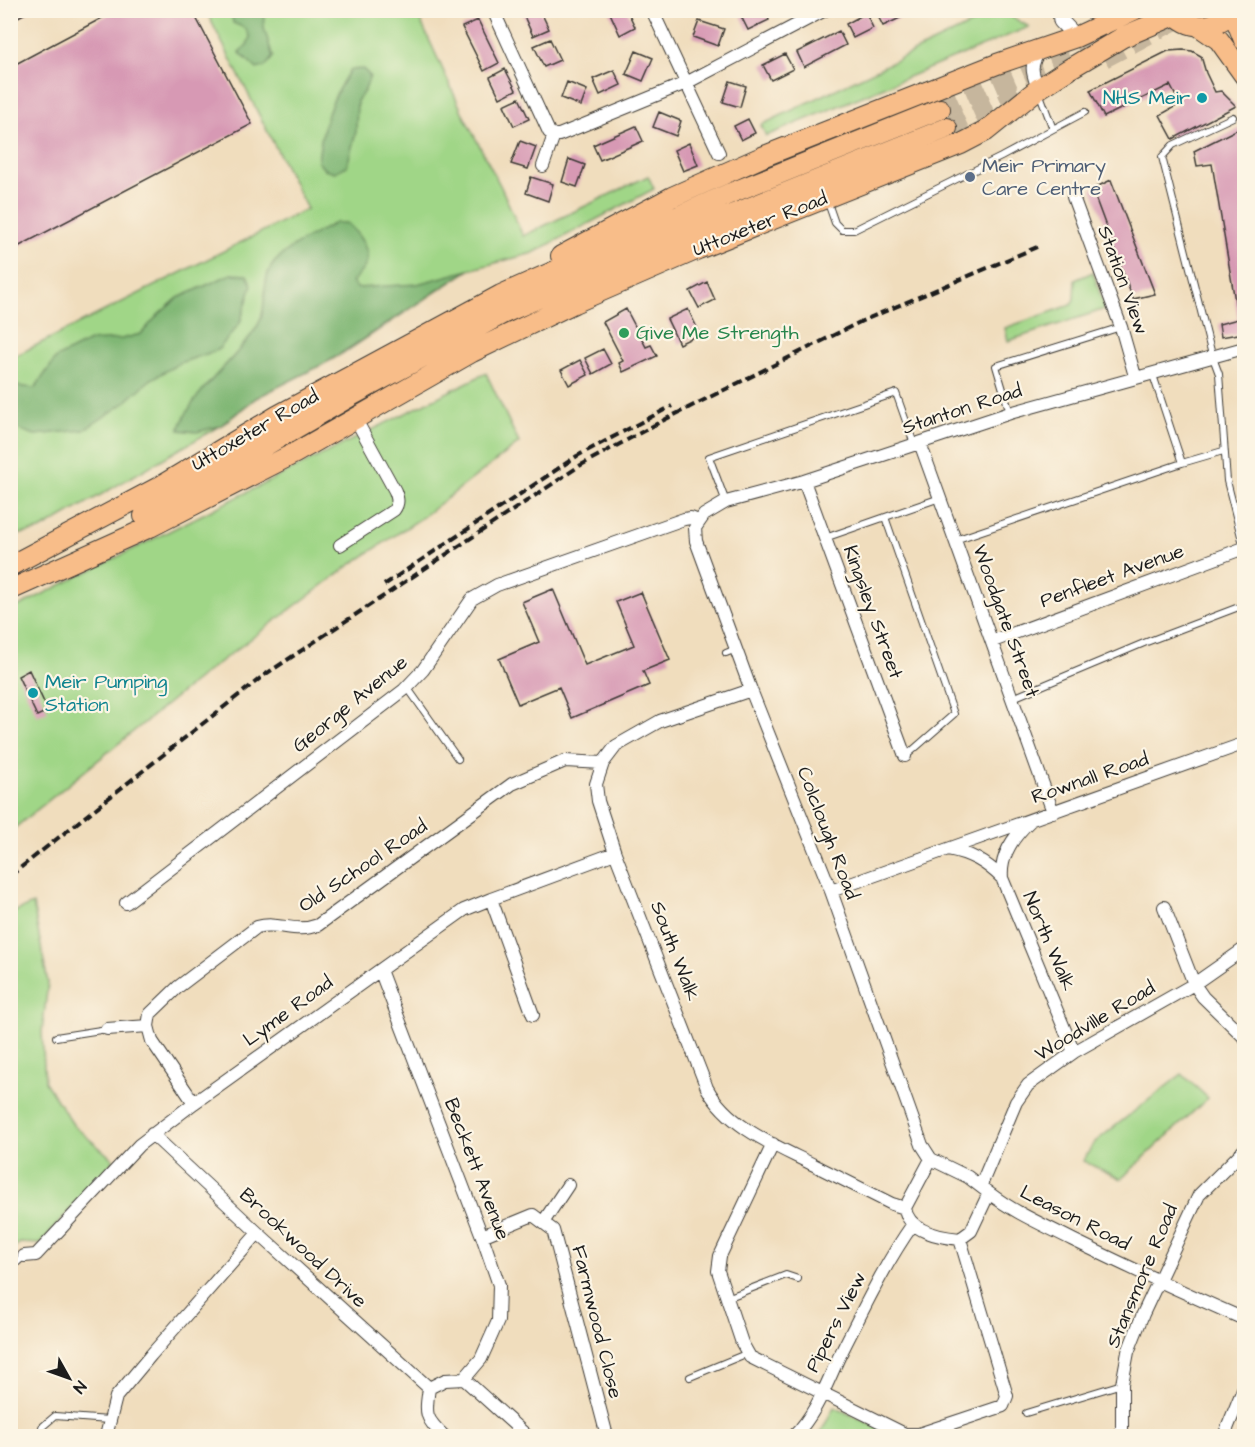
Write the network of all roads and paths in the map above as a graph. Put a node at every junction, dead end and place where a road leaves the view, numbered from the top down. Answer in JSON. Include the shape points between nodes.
{"nodes":[{"id":1,"x":493,"y":10,"type":"edge"},
{"id":2,"x":652,"y":10,"type":"edge"},
{"id":3,"x":825,"y":10,"type":"edge"},
{"id":4,"x":1060,"y":10,"type":"edge"},
{"id":5,"x":1134,"y":10,"type":"edge"},
{"id":6,"x":1234,"y":11,"type":"edge"},
{"id":7,"x":1173,"y":13,"type":"edge"},
{"id":8,"x":1200,"y":27,"type":"junction"},
{"id":9,"x":1076,"y":37,"type":"junction"},
{"id":10,"x":1245,"y":40,"type":"edge"},
{"id":11,"x":1040,"y":50,"type":"junction"},
{"id":12,"x":1245,"y":75,"type":"edge"},
{"id":13,"x":686,"y":83,"type":"junction"},
{"id":14,"x":1038,"y":89,"type":"junction"},
{"id":15,"x":940,"y":109,"type":"tunnel mouth"},
{"id":16,"x":1085,"y":112,"type":"dead end"},
{"id":17,"x":1233,"y":117,"type":"dead end"},
{"id":18,"x":947,"y":128,"type":"tunnel mouth"},
{"id":19,"x":1053,"y":129,"type":"junction"},
{"id":20,"x":554,"y":135,"type":"junction"},
{"id":21,"x":719,"y":153,"type":"dead end"},
{"id":22,"x":543,"y":166,"type":"dead end"},
{"id":23,"x":826,"y":197,"type":"junction"},
{"id":24,"x":1073,"y":197,"type":"dead end"},
{"id":25,"x":501,"y":295,"type":"junction"},
{"id":26,"x":1121,"y":327,"type":"junction"},
{"id":27,"x":1245,"y":348,"type":"edge"},
{"id":28,"x":1212,"y":355,"type":"junction"},
{"id":29,"x":1152,"y":372,"type":"junction"},
{"id":30,"x":1135,"y":376,"type":"junction"},
{"id":31,"x":1010,"y":413,"type":"junction"},
{"id":32,"x":347,"y":422,"type":"junction"},
{"id":33,"x":917,"y":444,"type":"junction"},
{"id":34,"x":1223,"y":451,"type":"junction"},
{"id":35,"x":1182,"y":463,"type":"junction"},
{"id":36,"x":804,"y":481,"type":"junction"},
{"id":37,"x":940,"y":498,"type":"junction"},
{"id":38,"x":726,"y":502,"type":"junction"},
{"id":39,"x":885,"y":517,"type":"junction"},
{"id":40,"x":699,"y":521,"type":"junction"},
{"id":41,"x":825,"y":538,"type":"junction"},
{"id":42,"x":955,"y":540,"type":"junction"},
{"id":43,"x":340,"y":545,"type":"dead end"},
{"id":44,"x":1245,"y":548,"type":"edge"},
{"id":45,"x":16,"y":561,"type":"edge"},
{"id":46,"x":48,"y":571,"type":"junction"},
{"id":47,"x":10,"y":590,"type":"edge"},
{"id":48,"x":1245,"y":605,"type":"edge"},
{"id":49,"x":993,"y":641,"type":"junction"},
{"id":50,"x":407,"y":687,"type":"junction"},
{"id":51,"x":751,"y":690,"type":"junction"},
{"id":52,"x":1013,"y":698,"type":"junction"},
{"id":53,"x":1245,"y":746,"type":"edge"},
{"id":54,"x":905,"y":756,"type":"joint"},
{"id":55,"x":458,"y":759,"type":"dead end"},
{"id":56,"x":603,"y":763,"type":"junction"},
{"id":57,"x":1053,"y":812,"type":"junction"},
{"id":58,"x":1033,"y":819,"type":"junction"},
{"id":59,"x":948,"y":849,"type":"junction"},
{"id":60,"x":615,"y":853,"type":"junction"},
{"id":61,"x":1002,"y":878,"type":"junction"},
{"id":62,"x":831,"y":891,"type":"junction"},
{"id":63,"x":491,"y":898,"type":"junction"},
{"id":64,"x":126,"y":903,"type":"dead end"},
{"id":65,"x":1164,"y":907,"type":"dead end"},
{"id":66,"x":1245,"y":949,"type":"edge"},
{"id":67,"x":380,"y":969,"type":"junction"},
{"id":68,"x":1194,"y":984,"type":"junction"},
{"id":69,"x":533,"y":1015,"type":"dead end"},
{"id":70,"x":148,"y":1026,"type":"junction"},
{"id":71,"x":107,"y":1029,"type":"joint"},
{"id":72,"x":56,"y":1037,"type":"dead end"},
{"id":73,"x":1245,"y":1037,"type":"edge"},
{"id":74,"x":1074,"y":1052,"type":"junction"},
{"id":75,"x":194,"y":1103,"type":"junction"},
{"id":76,"x":152,"y":1134,"type":"junction"},
{"id":77,"x":773,"y":1144,"type":"junction"},
{"id":78,"x":1245,"y":1150,"type":"edge"},
{"id":79,"x":931,"y":1159,"type":"junction"},
{"id":80,"x":568,"y":1185,"type":"dead end"},
{"id":81,"x":985,"y":1189,"type":"junction"},
{"id":82,"x":905,"y":1208,"type":"junction"},
{"id":83,"x":544,"y":1221,"type":"junction"},
{"id":84,"x":913,"y":1224,"type":"junction"},
{"id":85,"x":258,"y":1233,"type":"junction"},
{"id":86,"x":482,"y":1236,"type":"junction"},
{"id":87,"x":960,"y":1239,"type":"junction"},
{"id":88,"x":24,"y":1256,"type":"joint"},
{"id":89,"x":10,"y":1269,"type":"edge"},
{"id":90,"x":798,"y":1279,"type":"dead end"},
{"id":91,"x":1158,"y":1281,"type":"junction"},
{"id":92,"x":727,"y":1298,"type":"junction"},
{"id":93,"x":1245,"y":1319,"type":"edge"},
{"id":94,"x":748,"y":1353,"type":"junction"},
{"id":95,"x":690,"y":1377,"type":"dead end"},
{"id":96,"x":464,"y":1379,"type":"junction"},
{"id":97,"x":1122,"y":1384,"type":"junction"},
{"id":98,"x":1245,"y":1387,"type":"edge"},
{"id":99,"x":429,"y":1388,"type":"junction"},
{"id":100,"x":823,"y":1392,"type":"junction"},
{"id":101,"x":1026,"y":1413,"type":"dead end"},
{"id":102,"x":109,"y":1420,"type":"junction"},
{"id":103,"x":40,"y":1437,"type":"edge"},
{"id":104,"x":106,"y":1437,"type":"edge"},
{"id":105,"x":444,"y":1437,"type":"edge"},
{"id":106,"x":527,"y":1437,"type":"edge"},
{"id":107,"x":607,"y":1437,"type":"edge"},
{"id":108,"x":794,"y":1437,"type":"edge"},
{"id":109,"x":1122,"y":1437,"type":"edge"},
{"id":110,"x":1224,"y":1437,"type":"edge"}],
"edges":[{"from":1,"to":20,"type":"street","via":[[549,132]]},
{"from":2,"to":13,"type":"street"},
{"from":3,"to":13,"type":"street"},
{"from":4,"to":9,"type":"street","via":[[1061,21]]},
{"from":5,"to":9,"type":"highway"},
{"from":6,"to":8,"type":"highway","via":[[1222,22]]},
{"from":6,"to":10,"type":"highway"},
{"from":7,"to":8,"type":"highway","name":"Uttoxeter Road"},
{"from":7,"to":14,"type":"highway","name":"Uttoxeter Road","via":[[1123,37]]},
{"from":8,"to":12,"type":"highway","name":"Uttoxeter Road","via":[[1219,40]]},
{"from":9,"to":11,"type":"highway"},
{"from":11,"to":14,"type":"street","via":[[1032,69]]},
{"from":11,"to":25,"type":"highway","via":[[762,157],[672,197],[537,269]]},
{"from":13,"to":20,"type":"street"},
{"from":13,"to":21,"type":"street"},
{"from":14,"to":19,"type":"lane"},
{"from":14,"to":23,"type":"highway","name":"Uttoxeter Road","via":[[996,124],[961,144]]},
{"from":15,"to":25,"type":"highway","via":[[731,193]]},
{"from":16,"to":19,"type":"lane"},
{"from":17,"to":28,"type":"lane","via":[[1173,145],[1162,157]]},
{"from":18,"to":46,"type":"highway","via":[[674,238],[504,314],[349,397]]},
{"from":19,"to":23,"type":"lane","via":[[854,230],[842,230],[835,223]]},
{"from":20,"to":22,"type":"street"},
{"from":23,"to":32,"type":"highway","name":"Uttoxeter Road","via":[[584,299],[472,352]]},
{"from":24,"to":26,"type":"street","name":"Station View"},
{"from":25,"to":45,"type":"highway","name":"Uttoxeter Road","via":[[339,381],[159,486]]},
{"from":26,"to":30,"type":"street","name":"Station View"},
{"from":26,"to":31,"type":"lane","via":[[996,366]]},
{"from":27,"to":28,"type":"street","name":"Stanton Road"},
{"from":28,"to":29,"type":"street","name":"Stanton Road"},
{"from":28,"to":34,"type":"lane","via":[[1219,374]]},
{"from":29,"to":30,"type":"street","name":"Stanton Road"},
{"from":29,"to":35,"type":"lane"},
{"from":30,"to":31,"type":"street","name":"Stanton Road"},
{"from":31,"to":33,"type":"street","name":"Stanton Road"},
{"from":32,"to":43,"type":"street","via":[[395,491],[398,505]]},
{"from":32,"to":46,"type":"highway","name":"Uttoxeter Road","via":[[150,527]]},
{"from":33,"to":36,"type":"street","name":"Stanton Road"},
{"from":33,"to":37,"type":"street","name":"Woodgate Street"},
{"from":33,"to":38,"type":"lane","via":[[896,393],[709,457]]},
{"from":34,"to":35,"type":"lane"},
{"from":34,"to":44,"type":"lane"},
{"from":35,"to":42,"type":"lane"},
{"from":36,"to":38,"type":"street","name":"Stanton Road"},
{"from":36,"to":41,"type":"street","name":"Kingsley Street"},
{"from":37,"to":39,"type":"lane"},
{"from":37,"to":42,"type":"street","name":"Woodgate Street"},
{"from":38,"to":40,"type":"street","name":"Stanton Road"},
{"from":39,"to":41,"type":"lane"},
{"from":39,"to":54,"type":"lane","via":[[954,714]]},
{"from":40,"to":50,"type":"street","name":"George Avenue","via":[[684,519],[486,590],[472,599]]},
{"from":40,"to":51,"type":"street","name":"Colclough Road","via":[[694,534],[696,541],[731,651]]},
{"from":41,"to":54,"type":"street","name":"Kingsley Street"},
{"from":42,"to":49,"type":"street","name":"Woodgate Street"},
{"from":44,"to":49,"type":"street","name":"Penfleet Avenue"},
{"from":46,"to":47,"type":"highway"},
{"from":48,"to":52,"type":"lane"},
{"from":49,"to":52,"type":"street","name":"Woodgate Street"},
{"from":50,"to":55,"type":"lane"},
{"from":50,"to":64,"type":"street","name":"George Avenue"},
{"from":51,"to":56,"type":"street","via":[[660,721],[616,746]]},
{"from":51,"to":62,"type":"street","name":"Colclough Road"},
{"from":52,"to":57,"type":"street","name":"Woodgate Street"},
{"from":53,"to":57,"type":"street","name":"Rownall Road"},
{"from":56,"to":60,"type":"street","name":"South Walk","via":[[596,784],[598,801]]},
{"from":56,"to":70,"type":"street","name":"Old School Road","via":[[565,761],[513,784],[318,925],[298,930],[266,924],[257,927],[178,987],[150,1014]]},
{"from":57,"to":58,"type":"street","name":"Rownall Road"},
{"from":58,"to":59,"type":"street","name":"Rownall Road"},
{"from":58,"to":61,"type":"street","name":"North Walk","via":[[1008,848]]},
{"from":59,"to":61,"type":"street","name":"North Walk","via":[[981,860]]},
{"from":59,"to":62,"type":"street"},
{"from":60,"to":63,"type":"street","name":"Lyme Road"},
{"from":60,"to":77,"type":"street","name":"South Walk","via":[[713,1101],[734,1120]]},
{"from":61,"to":74,"type":"street","name":"North Walk"},
{"from":62,"to":79,"type":"street","name":"Colclough Road","via":[[922,1145]]},
{"from":63,"to":67,"type":"street","name":"Lyme Road","via":[[464,910]]},
{"from":63,"to":69,"type":"street"},
{"from":65,"to":68,"type":"street"},
{"from":66,"to":68,"type":"street","name":"Woodville Road"},
{"from":67,"to":75,"type":"street","name":"Lyme Road"},
{"from":67,"to":86,"type":"street","name":"Beckett Avenue"},
{"from":68,"to":73,"type":"street"},
{"from":68,"to":74,"type":"street","name":"Woodville Road"},
{"from":70,"to":71,"type":"street"},
{"from":70,"to":75,"type":"street","via":[[152,1041]]},
{"from":71,"to":72,"type":"lane"},
{"from":74,"to":81,"type":"street","name":"Woodville Road","via":[[1028,1085],[1016,1102]]},
{"from":75,"to":76,"type":"street","name":"Lyme Road"},
{"from":76,"to":85,"type":"street","name":"Brookwood Drive"},
{"from":76,"to":88,"type":"street","name":"Lyme Road","via":[[116,1167],[36,1255]]},
{"from":77,"to":82,"type":"street","name":"South Walk"},
{"from":77,"to":92,"type":"street","via":[[720,1256],[718,1272]]},
{"from":78,"to":91,"type":"street","name":"Stansmore Road","via":[[1199,1195]]},
{"from":79,"to":81,"type":"street"},
{"from":79,"to":82,"type":"street"},
{"from":80,"to":83,"type":"street"},
{"from":81,"to":87,"type":"street","via":[[971,1231]]},
{"from":81,"to":91,"type":"street","name":"Leason Road","via":[[1007,1207]]},
{"from":82,"to":84,"type":"street"},
{"from":83,"to":86,"type":"street","via":[[533,1215]]},
{"from":83,"to":107,"type":"street","name":"Farmwood Close","via":[[554,1230]]},
{"from":84,"to":87,"type":"street","via":[[935,1236]]},
{"from":84,"to":100,"type":"street","name":"Pipers View","via":[[895,1249]]},
{"from":85,"to":99,"type":"street","name":"Brookwood Drive"},
{"from":85,"to":102,"type":"street","via":[[116,1397]]},
{"from":86,"to":96,"type":"street","name":"Beckett Avenue","via":[[499,1285],[498,1321],[481,1359]]},
{"from":87,"to":100,"type":"street","via":[[1007,1396],[1003,1406],[920,1434],[905,1434]]},
{"from":88,"to":89,"type":"lane"},
{"from":90,"to":92,"type":"lane","via":[[786,1275]]},
{"from":91,"to":93,"type":"street","name":"Leason Road"},
{"from":91,"to":97,"type":"street","name":"Stansmore Road","via":[[1128,1352]]},
{"from":92,"to":94,"type":"street"},
{"from":94,"to":95,"type":"lane"},
{"from":94,"to":100,"type":"street"},
{"from":96,"to":99,"type":"street","via":[[445,1380]]},
{"from":96,"to":106,"type":"street"},
{"from":97,"to":101,"type":"lane"},
{"from":97,"to":109,"type":"street","name":"Stansmore Road"},
{"from":98,"to":110,"type":"street"},
{"from":99,"to":105,"type":"street","via":[[426,1406],[430,1423]]},
{"from":100,"to":108,"type":"street","name":"Pipers View","via":[[809,1422]]},
{"from":102,"to":103,"type":"lane","via":[[55,1416],[42,1427]]},
{"from":102,"to":104,"type":"street"}]}
